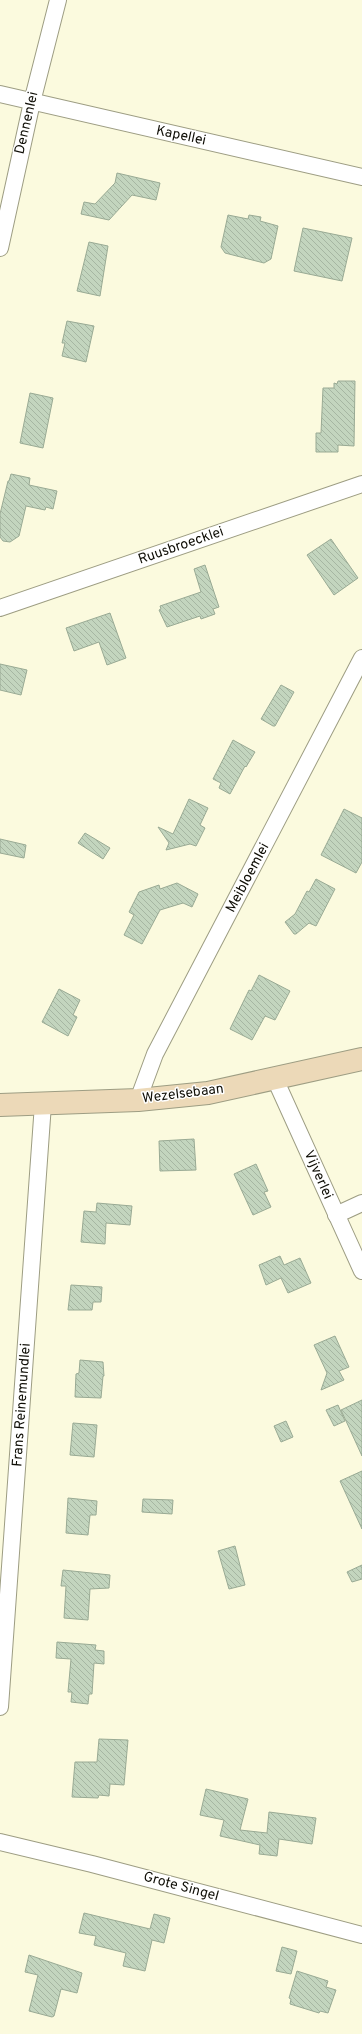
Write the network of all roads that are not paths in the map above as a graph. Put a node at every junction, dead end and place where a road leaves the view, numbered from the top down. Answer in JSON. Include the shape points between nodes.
{"nodes":[{"id":1,"x":58,"y":0,"type":"edge"},
{"id":2,"x":0,"y":94,"type":"edge"},
{"id":3,"x":32,"y":102,"type":"junction"},
{"id":4,"x":362,"y":177,"type":"edge"},
{"id":5,"x":0,"y":248,"type":"edge"},
{"id":6,"x":362,"y":484,"type":"edge"},
{"id":7,"x":0,"y":608,"type":"edge"},
{"id":8,"x":362,"y":658,"type":"edge"},
{"id":9,"x":362,"y":1059,"type":"edge"},
{"id":10,"x":275,"y":1079,"type":"junction"},
{"id":11,"x":138,"y":1100,"type":"junction"},
{"id":12,"x":43,"y":1104,"type":"junction"},
{"id":13,"x":0,"y":1105,"type":"edge"},
{"id":14,"x":362,"y":1203,"type":"edge"},
{"id":15,"x":336,"y":1214,"type":"junction"},
{"id":16,"x":362,"y":1270,"type":"edge"},
{"id":17,"x":0,"y":1707,"type":"edge"},
{"id":18,"x":0,"y":1842,"type":"edge"},
{"id":19,"x":362,"y":1935,"type":"edge"}],
"edges":[{"from":1,"to":3,"type":"street","name":"Dennenlei"},
{"from":2,"to":3,"type":"street","name":"Kapellei"},
{"from":3,"to":4,"type":"street","name":"Kapellei"},
{"from":3,"to":5,"type":"street","name":"Dennenlei"},
{"from":6,"to":7,"type":"street","name":"Ruusbroecklei"},
{"from":8,"to":11,"type":"street","name":"Meibloemlei","via":[[155,1054]]},
{"from":9,"to":10,"type":"street","name":"Wezelsebaan"},
{"from":10,"to":11,"type":"street","name":"Wezelsebaan","via":[[208,1093]]},
{"from":10,"to":15,"type":"street","name":"Vijverlei"},
{"from":11,"to":12,"type":"street","name":"Wezelsebaan"},
{"from":12,"to":13,"type":"street","name":"Wezelsebaan"},
{"from":12,"to":17,"type":"street","name":"Frans Reinemundlei"},
{"from":14,"to":15,"type":"street"},
{"from":15,"to":16,"type":"street","name":"Vijverlei"},
{"from":18,"to":19,"type":"street","name":"Grote Singel"}]}
